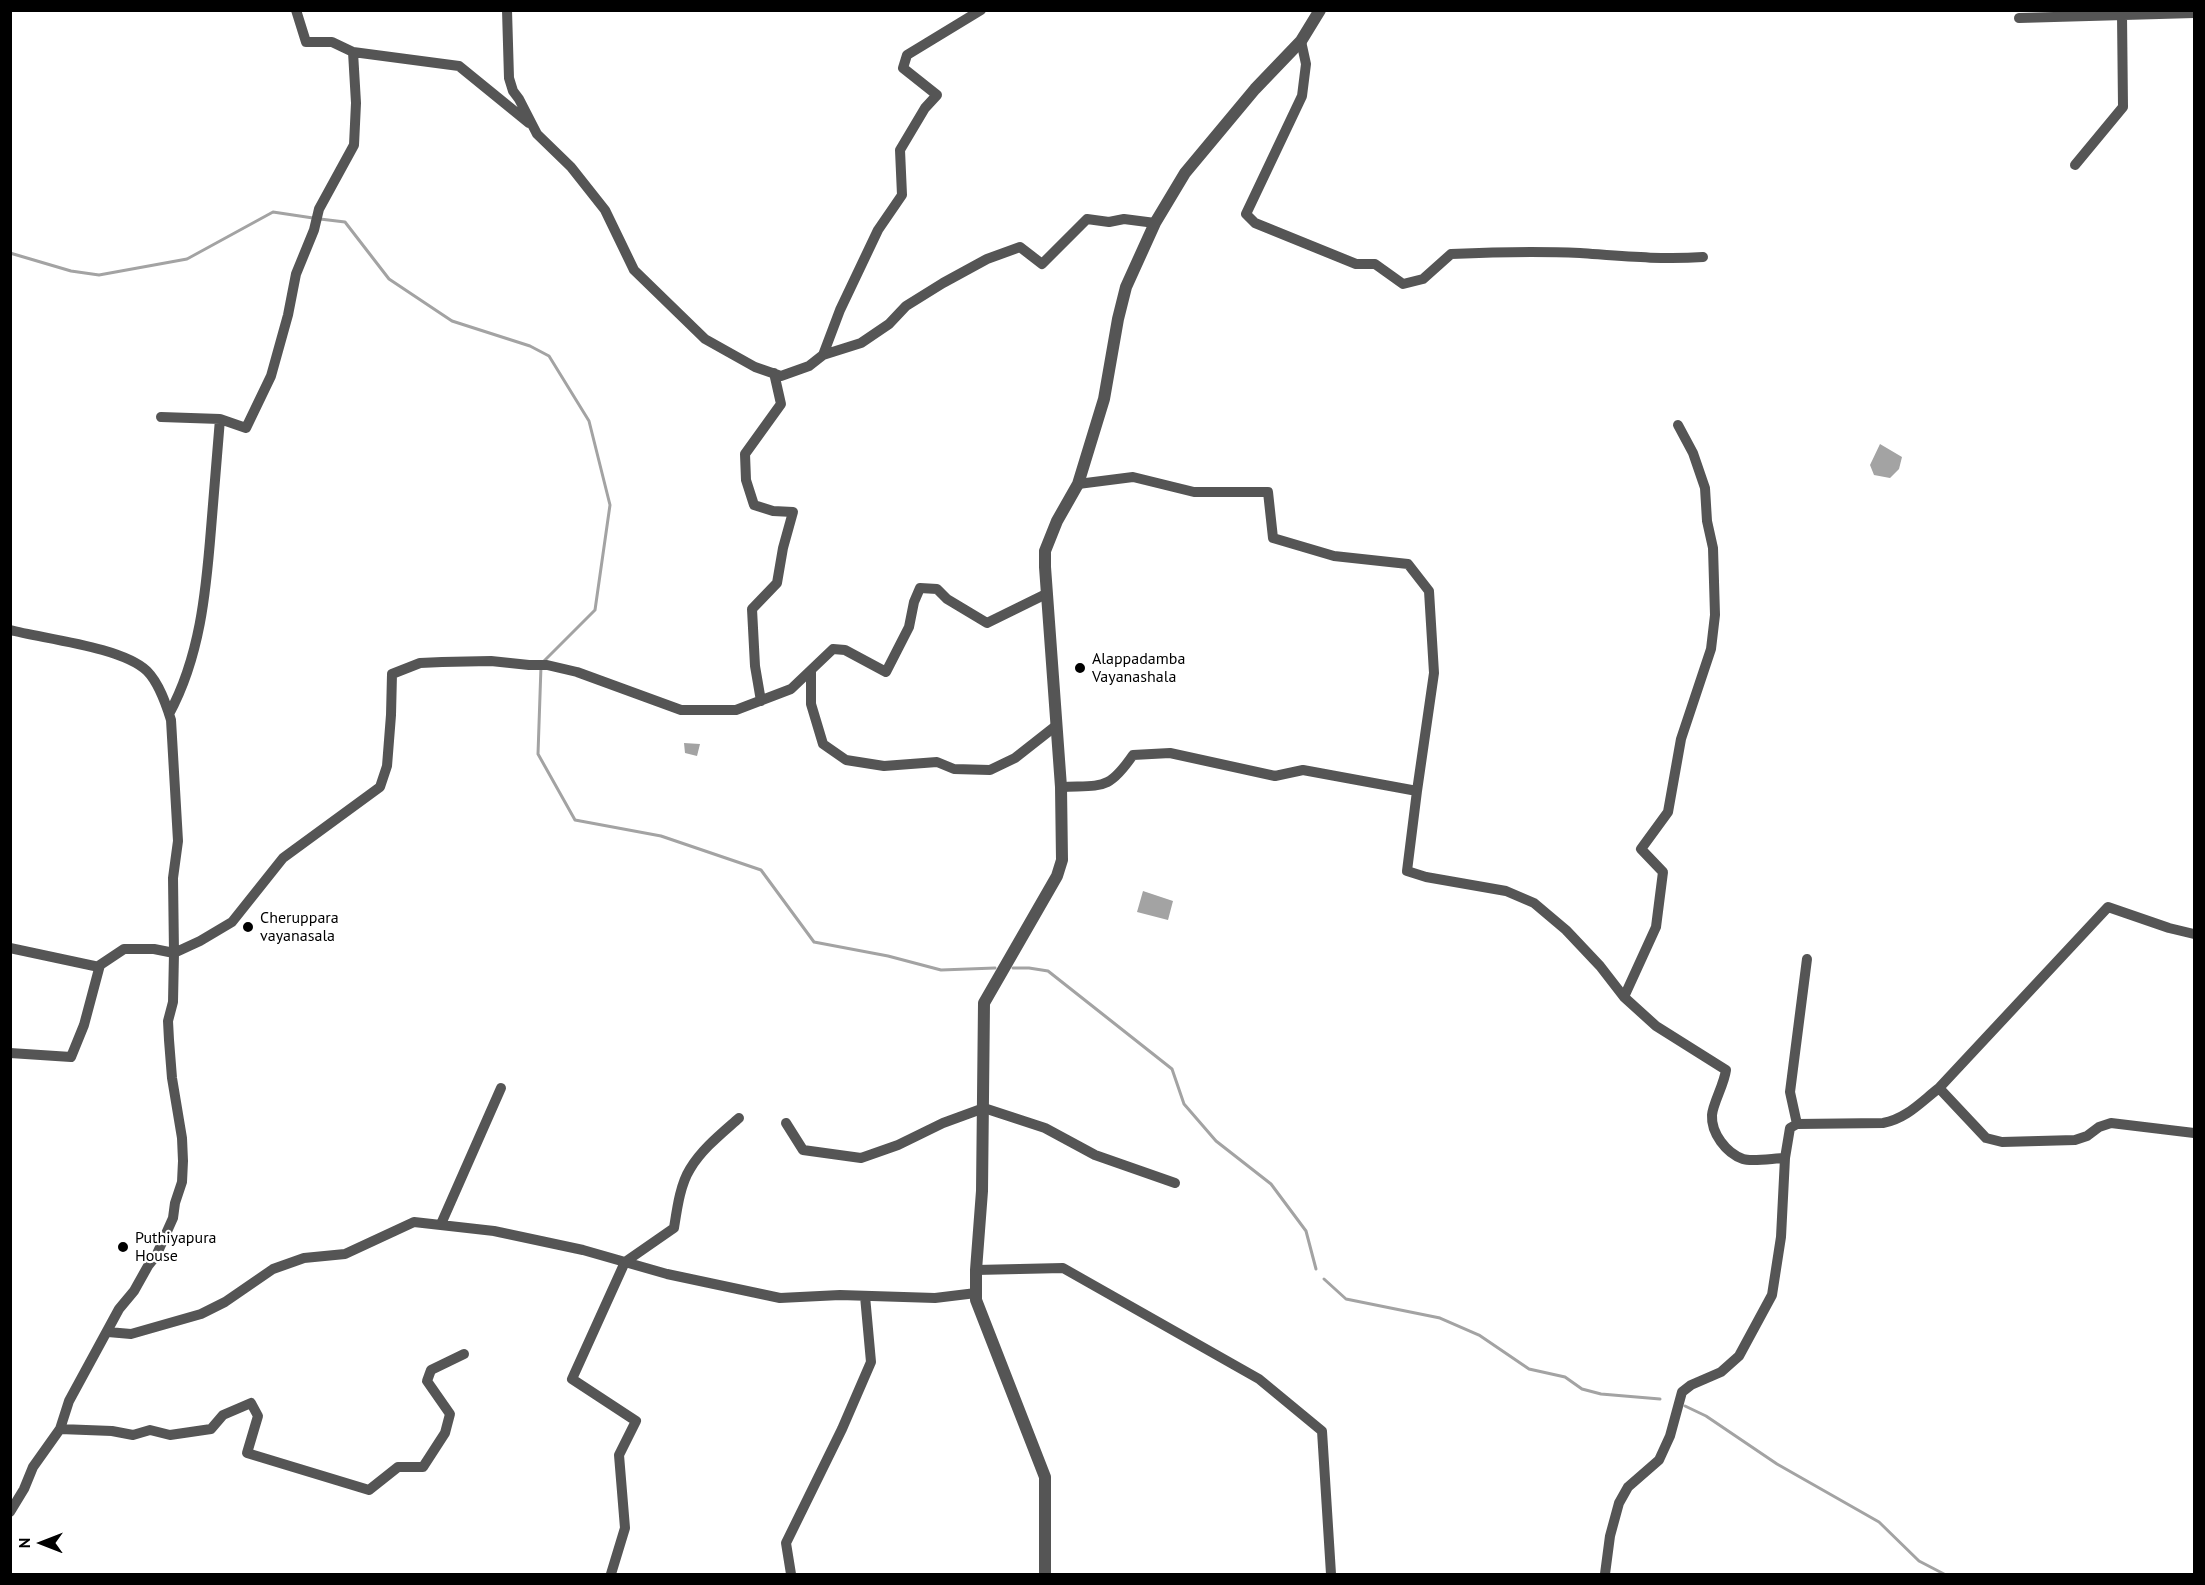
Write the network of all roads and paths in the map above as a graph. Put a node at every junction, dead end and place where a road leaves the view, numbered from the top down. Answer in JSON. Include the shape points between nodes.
{"nodes":[{"id":1,"x":296,"y":10,"type":"edge"},
{"id":2,"x":507,"y":10,"type":"edge"},
{"id":3,"x":981,"y":10,"type":"edge"},
{"id":4,"x":1320,"y":10,"type":"edge"},
{"id":5,"x":2194,"y":13,"type":"edge"},
{"id":6,"x":2122,"y":15,"type":"junction"},
{"id":7,"x":2019,"y":18,"type":"dead end"},
{"id":8,"x":1301,"y":41,"type":"junction"},
{"id":9,"x":353,"y":52,"type":"junction"},
{"id":10,"x":532,"y":125,"type":"junction"},
{"id":11,"x":2075,"y":165,"type":"dead end"},
{"id":12,"x":1155,"y":223,"type":"junction"},
{"id":13,"x":1703,"y":257,"type":"dead end"},
{"id":14,"x":823,"y":355,"type":"junction"},
{"id":15,"x":774,"y":373,"type":"junction"},
{"id":16,"x":161,"y":417,"type":"dead end"},
{"id":17,"x":220,"y":419,"type":"junction"},
{"id":18,"x":1678,"y":426,"type":"dead end"},
{"id":19,"x":1078,"y":484,"type":"junction"},
{"id":20,"x":1046,"y":594,"type":"junction"},
{"id":21,"x":10,"y":630,"type":"edge"},
{"id":22,"x":811,"y":671,"type":"junction"},
{"id":23,"x":761,"y":701,"type":"junction"},
{"id":24,"x":169,"y":714,"type":"junction"},
{"id":25,"x":1057,"y":725,"type":"junction"},
{"id":26,"x":1061,"y":787,"type":"junction"},
{"id":27,"x":1417,"y":791,"type":"junction"},
{"id":28,"x":2194,"y":934,"type":"edge"},
{"id":29,"x":10,"y":948,"type":"edge"},
{"id":30,"x":174,"y":953,"type":"junction"},
{"id":31,"x":1807,"y":958,"type":"dead end"},
{"id":32,"x":99,"y":967,"type":"junction"},
{"id":33,"x":1624,"y":997,"type":"junction"},
{"id":34,"x":10,"y":1053,"type":"edge"},
{"id":35,"x":501,"y":1088,"type":"dead end"},
{"id":36,"x":1939,"y":1088,"type":"junction"},
{"id":37,"x":984,"y":1108,"type":"junction"},
{"id":38,"x":739,"y":1118,"type":"dead end"},
{"id":39,"x":786,"y":1123,"type":"dead end"},
{"id":40,"x":1797,"y":1124,"type":"junction"},
{"id":41,"x":2194,"y":1133,"type":"edge"},
{"id":42,"x":1785,"y":1158,"type":"junction"},
{"id":43,"x":1175,"y":1183,"type":"dead end"},
{"id":44,"x":441,"y":1224,"type":"junction"},
{"id":45,"x":625,"y":1262,"type":"junction"},
{"id":46,"x":976,"y":1270,"type":"junction"},
{"id":47,"x":976,"y":1293,"type":"junction"},
{"id":48,"x":865,"y":1296,"type":"junction"},
{"id":49,"x":108,"y":1332,"type":"junction"},
{"id":50,"x":464,"y":1354,"type":"dead end"},
{"id":51,"x":60,"y":1429,"type":"junction"},
{"id":52,"x":10,"y":1512,"type":"edge"},
{"id":53,"x":611,"y":1575,"type":"edge"},
{"id":54,"x":791,"y":1575,"type":"edge"},
{"id":55,"x":1045,"y":1575,"type":"edge"},
{"id":56,"x":1331,"y":1575,"type":"edge"},
{"id":57,"x":1605,"y":1575,"type":"edge"}],
"edges":[{"from":1,"to":9,"type":"street","via":[[306,42],[332,42]]},
{"from":2,"to":10,"type":"street","via":[[509,78]]},
{"from":3,"to":14,"type":"street","via":[[906,55],[903,68],[937,95],[900,150],[902,195],[878,230]]},
{"from":4,"to":8,"type":"street"},
{"from":5,"to":6,"type":"street"},
{"from":6,"to":7,"type":"street"},
{"from":6,"to":11,"type":"street","via":[[2123,107]]},
{"from":8,"to":12,"type":"street","via":[[1185,173]]},
{"from":8,"to":13,"type":"street","via":[[1306,64],[1302,96],[1246,214],[1255,223],[1356,264],[1375,264],[1403,284],[1423,279],[1451,254],[1578,253],[1670,260]]},
{"from":9,"to":10,"type":"street","via":[[459,66]]},
{"from":9,"to":17,"type":"street","via":[[354,145],[319,209],[296,273],[271,376],[246,428]]},
{"from":10,"to":15,"type":"street","via":[[605,210],[634,270],[705,339],[755,367]]},
{"from":12,"to":14,"type":"street","via":[[1087,219],[1042,264],[1020,247],[987,259],[906,306],[889,324],[861,343]]},
{"from":12,"to":19,"type":"street","via":[[1126,287],[1104,399]]},
{"from":14,"to":15,"type":"street","via":[[809,366],[781,376]]},
{"from":15,"to":23,"type":"street","via":[[781,404],[745,454],[746,480],[754,505],[793,512],[777,583],[752,609]]},
{"from":16,"to":17,"type":"street"},
{"from":17,"to":24,"type":"street","via":[[198,638],[180,695]]},
{"from":18,"to":33,"type":"street","via":[[1705,488],[1713,548],[1715,615],[1711,649],[1681,739],[1668,812],[1641,849],[1663,872],[1656,927]]},
{"from":19,"to":20,"type":"street","via":[[1045,551]]},
{"from":19,"to":27,"type":"street","via":[[1133,477],[1194,492],[1268,492],[1273,538],[1334,556],[1408,564],[1429,591],[1434,673]]},
{"from":20,"to":22,"type":"street","via":[[987,623],[946,599],[937,589],[920,588],[909,627],[886,672],[844,650],[833,649]]},
{"from":20,"to":25,"type":"street"},
{"from":21,"to":24,"type":"street","via":[[88,646],[132,661],[148,672]]},
{"from":22,"to":23,"type":"street","via":[[791,689]]},
{"from":22,"to":25,"type":"street","via":[[812,704],[823,744],[846,760],[884,766],[937,762],[954,769],[990,770],[1015,758]]},
{"from":23,"to":30,"type":"street","via":[[736,710],[681,710],[547,665],[491,661],[420,663],[392,674],[387,766],[380,788],[283,858],[232,922]]},
{"from":24,"to":30,"type":"street","via":[[178,841],[173,878]]},
{"from":25,"to":26,"type":"street"},
{"from":26,"to":27,"type":"street","via":[[1106,784],[1119,775],[1133,754],[1170,753],[1275,776],[1303,770]]},
{"from":26,"to":37,"type":"street","via":[[1062,860],[1057,876],[984,1004]]},
{"from":27,"to":33,"type":"street","via":[[1407,871],[1506,891],[1534,903],[1566,930]]},
{"from":28,"to":36,"type":"street","via":[[2108,907]]},
{"from":29,"to":32,"type":"street"},
{"from":30,"to":32,"type":"street","via":[[124,950]]},
{"from":30,"to":49,"type":"street","via":[[168,1021],[182,1138],[182,1182],[173,1218],[156,1256]]},
{"from":31,"to":40,"type":"street","via":[[1790,1092]]},
{"from":32,"to":34,"type":"street","via":[[71,1058]]},
{"from":33,"to":42,"type":"street","via":[[1656,1026],[1726,1070],[1712,1115],[1717,1137],[1727,1148],[1743,1160]]},
{"from":35,"to":44,"type":"street"},
{"from":36,"to":40,"type":"street","via":[[1897,1121]]},
{"from":36,"to":41,"type":"street","via":[[1986,1138],[2002,1142],[2075,1140],[2111,1123]]},
{"from":37,"to":39,"type":"street","via":[[861,1158],[804,1150]]},
{"from":37,"to":43,"type":"street","via":[[1045,1128],[1095,1155]]},
{"from":37,"to":46,"type":"street"},
{"from":38,"to":45,"type":"street","via":[[689,1170],[674,1228]]},
{"from":40,"to":42,"type":"street","via":[[1790,1128]]},
{"from":42,"to":57,"type":"street","via":[[1781,1237],[1772,1295],[1740,1356],[1721,1372],[1682,1392],[1659,1460],[1628,1487],[1618,1503]]},
{"from":44,"to":45,"type":"street","via":[[494,1231]]},
{"from":44,"to":49,"type":"street","via":[[414,1222],[345,1254],[296,1260],[273,1269],[201,1314],[131,1334]]},
{"from":45,"to":48,"type":"street","via":[[780,1298]]},
{"from":45,"to":53,"type":"street","via":[[572,1379],[636,1421],[619,1455],[625,1528]]},
{"from":46,"to":47,"type":"street"},
{"from":46,"to":56,"type":"street","via":[[1063,1268],[1259,1379],[1322,1431]]},
{"from":47,"to":48,"type":"street","via":[[935,1298]]},
{"from":47,"to":55,"type":"street","via":[[1045,1477]]},
{"from":48,"to":54,"type":"street","via":[[871,1362],[786,1543]]},
{"from":49,"to":51,"type":"street","via":[[69,1401]]},
{"from":50,"to":51,"type":"street","via":[[431,1370],[427,1382],[450,1414],[446,1433],[423,1467],[398,1467],[369,1490],[247,1453],[258,1416],[251,1403],[223,1415],[212,1429],[170,1434],[150,1430],[133,1436]]},
{"from":51,"to":52,"type":"street","via":[[33,1467]]}]}
